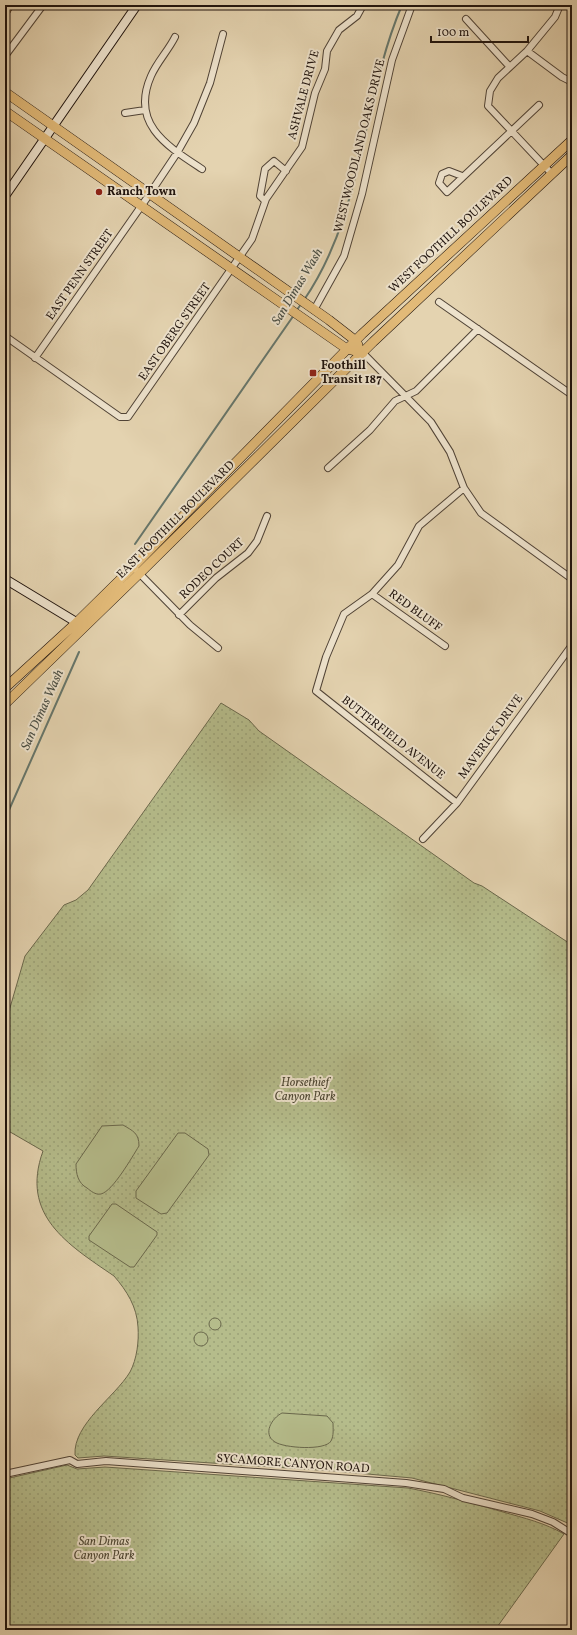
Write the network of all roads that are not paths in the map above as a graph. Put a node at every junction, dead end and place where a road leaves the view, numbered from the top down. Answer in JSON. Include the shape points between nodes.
{"nodes":[{"id":1,"x":8,"y":5,"type":"edge"},
{"id":2,"x":43,"y":5,"type":"edge"},
{"id":3,"x":137,"y":5,"type":"edge"},
{"id":4,"x":363,"y":5,"type":"edge"},
{"id":5,"x":412,"y":5,"type":"edge"},
{"id":6,"x":560,"y":5,"type":"edge"},
{"id":7,"x":5,"y":10,"type":"edge"},
{"id":8,"x":466,"y":19,"type":"dead end"},
{"id":9,"x":223,"y":34,"type":"dead end"},
{"id":10,"x":175,"y":37,"type":"dead end"},
{"id":11,"x":527,"y":51,"type":"junction"},
{"id":12,"x":5,"y":56,"type":"edge"},
{"id":13,"x":510,"y":66,"type":"junction"},
{"id":14,"x":572,"y":82,"type":"edge"},
{"id":15,"x":5,"y":92,"type":"edge"},
{"id":16,"x":539,"y":105,"type":"dead end"},
{"id":17,"x":145,"y":110,"type":"junction"},
{"id":18,"x":5,"y":111,"type":"edge"},
{"id":19,"x":125,"y":113,"type":"dead end"},
{"id":20,"x":53,"y":127,"type":"junction"},
{"id":21,"x":511,"y":130,"type":"junction"},
{"id":22,"x":45,"y":139,"type":"junction"},
{"id":23,"x":572,"y":140,"type":"edge"},
{"id":24,"x":177,"y":152,"type":"junction"},
{"id":25,"x":572,"y":155,"type":"edge"},
{"id":26,"x":544,"y":166,"type":"junction"},
{"id":27,"x":202,"y":169,"type":"dead end"},
{"id":28,"x":286,"y":171,"type":"junction"},
{"id":29,"x":552,"y":174,"type":"junction"},
{"id":30,"x":462,"y":176,"type":"dead end"},
{"id":31,"x":150,"y":195,"type":"junction"},
{"id":32,"x":5,"y":196,"type":"edge"},
{"id":33,"x":265,"y":201,"type":"junction"},
{"id":34,"x":142,"y":205,"type":"junction"},
{"id":35,"x":239,"y":259,"type":"junction"},
{"id":36,"x":233,"y":269,"type":"junction"},
{"id":37,"x":439,"y":302,"type":"dead end"},
{"id":38,"x":307,"y":305,"type":"junction"},
{"id":39,"x":478,"y":329,"type":"junction"},
{"id":40,"x":5,"y":336,"type":"edge"},
{"id":41,"x":356,"y":341,"type":"junction"},
{"id":42,"x":347,"y":349,"type":"junction"},
{"id":43,"x":363,"y":353,"type":"junction"},
{"id":44,"x":35,"y":358,"type":"junction"},
{"id":45,"x":405,"y":395,"type":"junction"},
{"id":46,"x":572,"y":395,"type":"edge"},
{"id":47,"x":328,"y":468,"type":"dead end"},
{"id":48,"x":464,"y":488,"type":"junction"},
{"id":49,"x":267,"y":516,"type":"dead end"},
{"id":50,"x":133,"y":567,"type":"junction"},
{"id":51,"x":139,"y":574,"type":"junction"},
{"id":52,"x":5,"y":579,"type":"edge"},
{"id":53,"x":572,"y":579,"type":"edge"},
{"id":54,"x":372,"y":594,"type":"junction"},
{"id":55,"x":178,"y":615,"type":"junction"},
{"id":56,"x":76,"y":623,"type":"junction"},
{"id":57,"x":85,"y":627,"type":"junction"},
{"id":58,"x":572,"y":644,"type":"edge"},
{"id":59,"x":445,"y":646,"type":"dead end"},
{"id":60,"x":218,"y":648,"type":"dead end"},
{"id":61,"x":5,"y":688,"type":"edge"},
{"id":62,"x":5,"y":704,"type":"edge"},
{"id":63,"x":457,"y":802,"type":"junction"},
{"id":64,"x":423,"y":840,"type":"dead end"},
{"id":65,"x":5,"y":1474,"type":"edge"},
{"id":66,"x":572,"y":1534,"type":"edge"}],
"edges":[{"from":1,"to":7,"type":"highway"},
{"from":2,"to":12,"type":"street"},
{"from":3,"to":20,"type":"main road"},
{"from":4,"to":28,"type":"street","name":"ASHVALE DRIVE","via":[[357,16],[339,30],[327,51],[325,69],[315,93],[302,147]]},
{"from":5,"to":38,"type":"street","name":"WEST WOODLAND OAKS DRIVE","via":[[392,60],[362,194],[344,256]]},
{"from":6,"to":11,"type":"street","via":[[555,17]]},
{"from":8,"to":13,"type":"street"},
{"from":9,"to":24,"type":"street","name":"EAST PENN STREET","via":[[210,82]]},
{"from":10,"to":17,"type":"street","via":[[151,75]]},
{"from":11,"to":13,"type":"street"},
{"from":11,"to":14,"type":"street"},
{"from":13,"to":21,"type":"street","via":[[490,91],[488,106]]},
{"from":15,"to":20,"type":"main road"},
{"from":16,"to":21,"type":"street"},
{"from":17,"to":19,"type":"street"},
{"from":17,"to":24,"type":"street","via":[[151,129]]},
{"from":18,"to":22,"type":"main road"},
{"from":20,"to":22,"type":"main road"},
{"from":20,"to":31,"type":"main road"},
{"from":21,"to":26,"type":"street"},
{"from":21,"to":30,"type":"street"},
{"from":22,"to":32,"type":"main road"},
{"from":22,"to":34,"type":"main road"},
{"from":23,"to":26,"type":"main road","name":"WEST FOOTHILL BOULEVARD"},
{"from":24,"to":27,"type":"street"},
{"from":24,"to":31,"type":"street","name":"EAST PENN STREET"},
{"from":25,"to":29,"type":"main road","name":"WEST FOOTHILL BOULEVARD"},
{"from":26,"to":29,"type":"street"},
{"from":26,"to":41,"type":"main road","name":"WEST FOOTHILL BOULEVARD"},
{"from":28,"to":33,"type":"street","name":"ASHVALE DRIVE"},
{"from":28,"to":33,"type":"street","via":[[274,161],[266,169],[260,196]]},
{"from":29,"to":43,"type":"main road","name":"WEST FOOTHILL BOULEVARD"},
{"from":31,"to":34,"type":"street","name":"EAST PENN STREET"},
{"from":31,"to":35,"type":"main road"},
{"from":33,"to":35,"type":"street","name":"ASHVALE DRIVE","via":[[252,239]]},
{"from":34,"to":36,"type":"main road"},
{"from":34,"to":44,"type":"street","name":"EAST PENN STREET"},
{"from":35,"to":36,"type":"street","name":"EAST OBERG STREET"},
{"from":35,"to":38,"type":"main road"},
{"from":36,"to":42,"type":"main road"},
{"from":36,"to":44,"type":"street","name":"EAST OBERG STREET","via":[[128,417],[120,417]]},
{"from":37,"to":39,"type":"street"},
{"from":38,"to":41,"type":"main road"},
{"from":39,"to":45,"type":"street","via":[[416,391]]},
{"from":39,"to":46,"type":"street"},
{"from":40,"to":44,"type":"street"},
{"from":41,"to":42,"type":"main road","name":"WEST FOOTHILL BOULEVARD"},
{"from":41,"to":43,"type":"main road"},
{"from":42,"to":43,"type":"main road"},
{"from":42,"to":50,"type":"main road","name":"EAST FOOTHILL BOULEVARD"},
{"from":43,"to":45,"type":"street"},
{"from":43,"to":51,"type":"main road","name":"EAST FOOTHILL BOULEVARD"},
{"from":45,"to":47,"type":"street","via":[[395,401],[370,430]]},
{"from":45,"to":48,"type":"street","via":[[431,422],[450,452]]},
{"from":48,"to":53,"type":"street","via":[[481,513]]},
{"from":48,"to":54,"type":"street","via":[[419,526],[398,565]]},
{"from":49,"to":55,"type":"street","name":"RODEO COURT","via":[[257,541],[248,552],[216,578]]},
{"from":50,"to":51,"type":"street"},
{"from":50,"to":56,"type":"main road","name":"EAST FOOTHILL BOULEVARD"},
{"from":51,"to":55,"type":"street"},
{"from":51,"to":57,"type":"main road","name":"EAST FOOTHILL BOULEVARD"},
{"from":52,"to":56,"type":"main road"},
{"from":54,"to":59,"type":"street","name":"RED BLUFF"},
{"from":54,"to":63,"type":"street","name":"BUTTERFIELD AVENUE","via":[[344,614],[316,691]]},
{"from":55,"to":60,"type":"street"},
{"from":56,"to":57,"type":"main road"},
{"from":56,"to":61,"type":"main road","name":"EAST FOOTHILL BOULEVARD"},
{"from":57,"to":62,"type":"main road","name":"EAST FOOTHILL BOULEVARD"},
{"from":58,"to":63,"type":"street","name":"MAVERICK DRIVE"},
{"from":63,"to":64,"type":"street","name":"MAVERICK DRIVE"},
{"from":65,"to":66,"type":"street","name":"SYCAMORE CANYON ROAD","via":[[70,1460],[77,1464],[106,1462],[406,1483],[444,1489],[463,1498],[532,1514],[553,1522]]}]}
